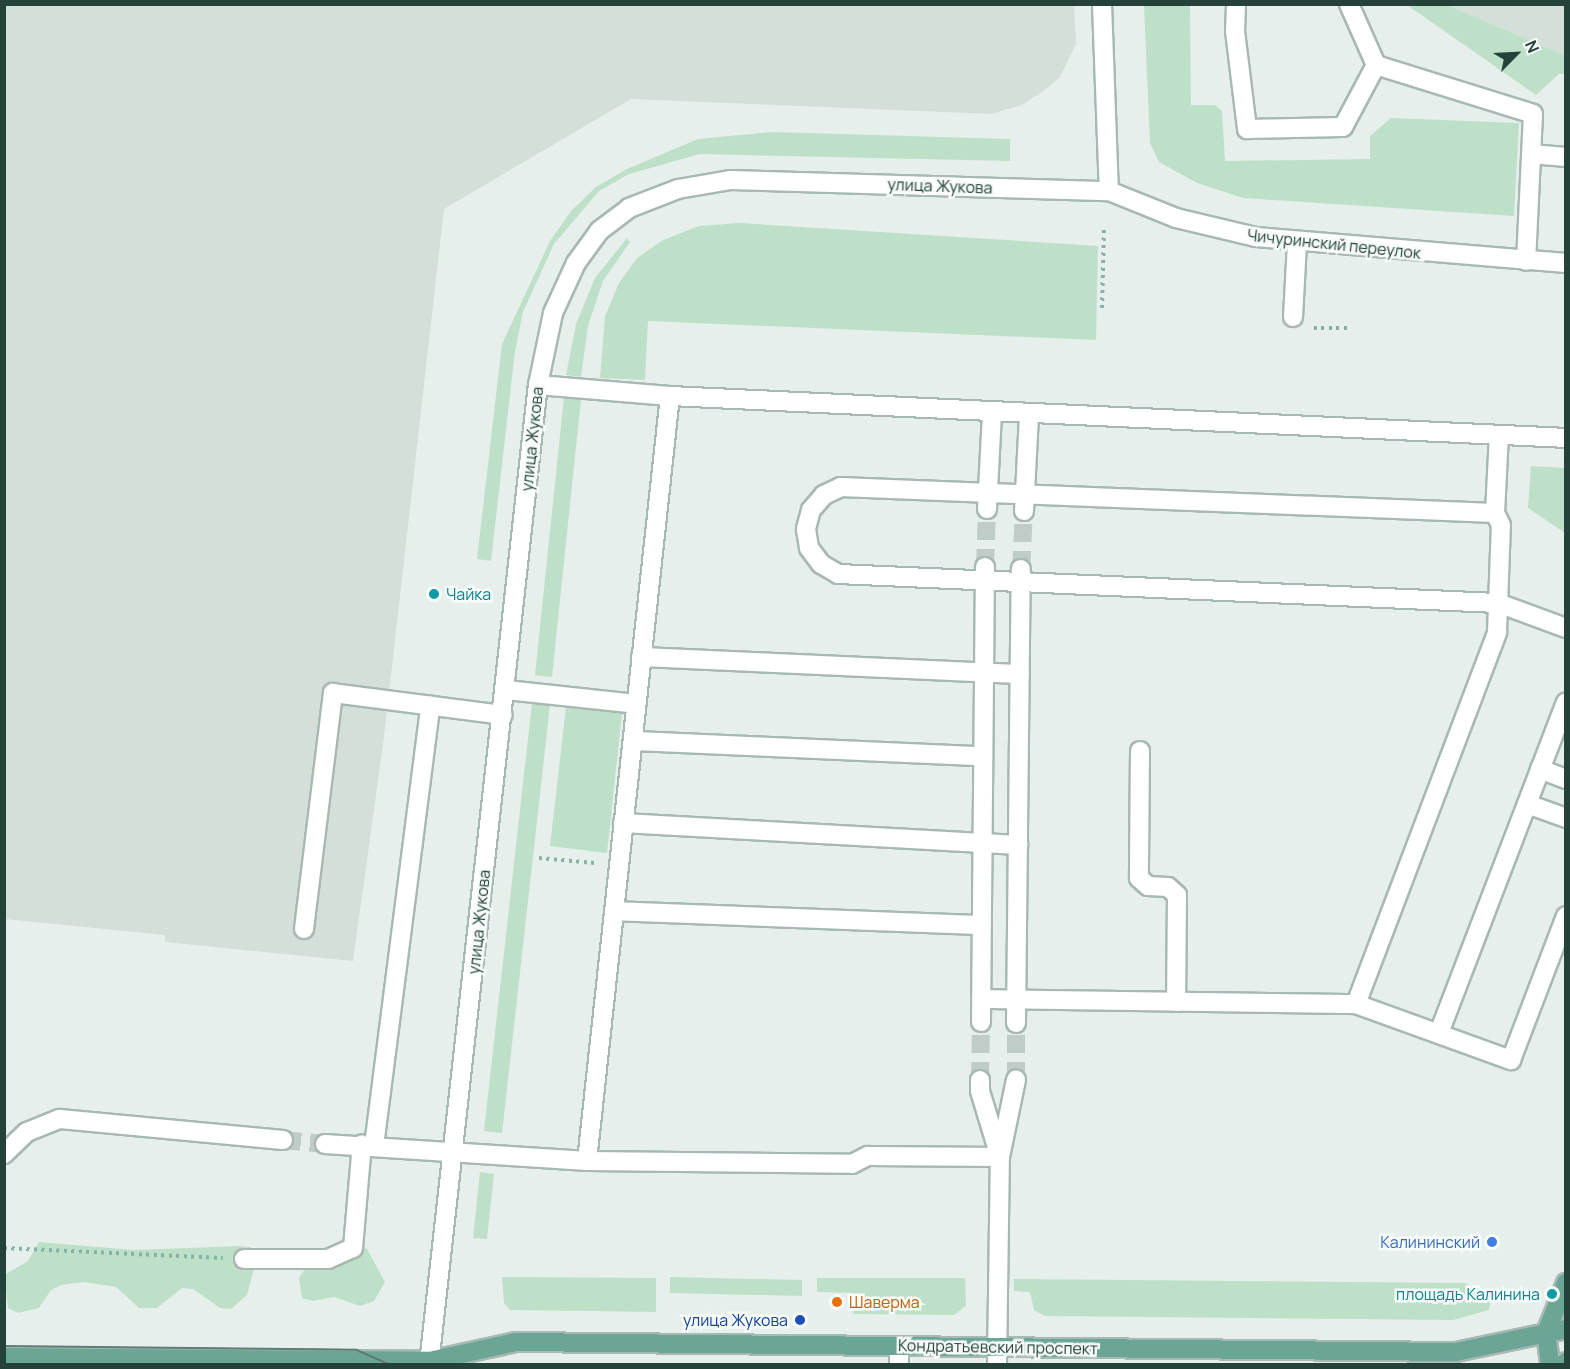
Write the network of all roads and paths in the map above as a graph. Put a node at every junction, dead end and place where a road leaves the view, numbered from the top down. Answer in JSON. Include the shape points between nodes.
{"nodes":[{"id":1,"x":1102,"y":4,"type":"edge"},
{"id":2,"x":1236,"y":4,"type":"edge"},
{"id":3,"x":1349,"y":4,"type":"edge"},
{"id":4,"x":1376,"y":65,"type":"junction"},
{"id":5,"x":1531,"y":154,"type":"junction"},
{"id":6,"x":1566,"y":157,"type":"edge"},
{"id":7,"x":1109,"y":190,"type":"junction"},
{"id":8,"x":1104,"y":228,"type":"dead end"},
{"id":9,"x":1297,"y":243,"type":"junction"},
{"id":10,"x":1526,"y":261,"type":"junction"},
{"id":11,"x":1566,"y":263,"type":"edge"},
{"id":12,"x":1102,"y":308,"type":"dead end"},
{"id":13,"x":1293,"y":317,"type":"joint"},
{"id":14,"x":1347,"y":328,"type":"dead end"},
{"id":15,"x":538,"y":385,"type":"junction"},
{"id":16,"x":670,"y":396,"type":"junction"},
{"id":17,"x":992,"y":413,"type":"junction"},
{"id":18,"x":1029,"y":414,"type":"junction"},
{"id":19,"x":1499,"y":435,"type":"junction"},
{"id":20,"x":1566,"y":438,"type":"edge"},
{"id":21,"x":988,"y":501,"type":"junction"},
{"id":22,"x":1025,"y":503,"type":"junction"},
{"id":23,"x":1495,"y":513,"type":"junction"},
{"id":24,"x":985,"y":574,"type":"junction"},
{"id":25,"x":1022,"y":575,"type":"junction"},
{"id":26,"x":1498,"y":603,"type":"junction"},
{"id":27,"x":1566,"y":628,"type":"edge"},
{"id":28,"x":641,"y":657,"type":"junction"},
{"id":29,"x":984,"y":672,"type":"junction"},
{"id":30,"x":1020,"y":674,"type":"junction"},
{"id":31,"x":506,"y":690,"type":"junction"},
{"id":32,"x":1566,"y":703,"type":"edge"},
{"id":33,"x":636,"y":704,"type":"junction"},
{"id":34,"x":430,"y":706,"type":"junction"},
{"id":35,"x":503,"y":715,"type":"junction"},
{"id":36,"x":633,"y":741,"type":"junction"},
{"id":37,"x":1140,"y":751,"type":"dead end"},
{"id":38,"x":983,"y":756,"type":"junction"},
{"id":39,"x":1540,"y":769,"type":"junction"},
{"id":40,"x":1566,"y":779,"type":"edge"},
{"id":41,"x":1527,"y":804,"type":"junction"},
{"id":42,"x":1566,"y":818,"type":"edge"},
{"id":43,"x":624,"y":823,"type":"junction"},
{"id":44,"x":983,"y":843,"type":"junction"},
{"id":45,"x":1018,"y":845,"type":"junction"},
{"id":46,"x":539,"y":858,"type":"dead end"},
{"id":47,"x":619,"y":866,"type":"junction"},
{"id":48,"x":614,"y":911,"type":"junction"},
{"id":49,"x":1566,"y":916,"type":"edge"},
{"id":50,"x":982,"y":925,"type":"junction"},
{"id":51,"x":304,"y":929,"type":"dead end"},
{"id":52,"x":981,"y":999,"type":"junction"},
{"id":53,"x":1016,"y":1000,"type":"junction"},
{"id":54,"x":1176,"y":1002,"type":"junction"},
{"id":55,"x":1356,"y":1004,"type":"junction"},
{"id":56,"x":981,"y":1022,"type":"tunnel mouth"},
{"id":57,"x":1016,"y":1023,"type":"tunnel mouth"},
{"id":58,"x":1439,"y":1033,"type":"junction"},
{"id":59,"x":980,"y":1080,"type":"tunnel mouth"},
{"id":60,"x":1016,"y":1080,"type":"tunnel mouth"},
{"id":61,"x":283,"y":1140,"type":"tunnel mouth"},
{"id":62,"x":325,"y":1144,"type":"tunnel mouth"},
{"id":63,"x":368,"y":1145,"type":"junction"},
{"id":64,"x":4,"y":1154,"type":"edge"},
{"id":65,"x":453,"y":1154,"type":"junction"},
{"id":66,"x":1000,"y":1157,"type":"junction"},
{"id":67,"x":587,"y":1161,"type":"junction"},
{"id":68,"x":4,"y":1248,"type":"edge"},
{"id":69,"x":244,"y":1259,"type":"joint"},
{"id":70,"x":1566,"y":1283,"type":"edge"},
{"id":71,"x":1566,"y":1329,"type":"edge"},
{"id":72,"x":1546,"y":1333,"type":"junction"},
{"id":73,"x":899,"y":1346,"type":"junction"},
{"id":74,"x":997,"y":1356,"type":"edge"},
{"id":75,"x":4,"y":1358,"type":"edge"},
{"id":76,"x":129,"y":1362,"type":"edge"},
{"id":77,"x":434,"y":1363,"type":"edge"},
{"id":78,"x":898,"y":1365,"type":"edge"},
{"id":79,"x":1550,"y":1365,"type":"edge"}],
"edges":[{"from":1,"to":7,"type":"street"},
{"from":2,"to":4,"type":"street","via":[[1235,31],[1247,129],[1343,127]]},
{"from":3,"to":4,"type":"street"},
{"from":4,"to":5,"type":"street","via":[[1533,114]]},
{"from":5,"to":6,"type":"street"},
{"from":5,"to":10,"type":"street"},
{"from":7,"to":9,"type":"street","name":"Чичуринский переулок","via":[[1176,218]]},
{"from":7,"to":15,"type":"street","name":"улица Жукова","via":[[731,180],[678,189],[629,208],[599,231],[576,263],[552,313]]},
{"from":8,"to":12,"type":"path"},
{"from":9,"to":10,"type":"street","name":"Чичуринский переулок"},
{"from":9,"to":13,"type":"street"},
{"from":10,"to":11,"type":"street","name":"Чичуринский переулок"},
{"from":13,"to":14,"type":"path","via":[[1311,327]]},
{"from":15,"to":16,"type":"street"},
{"from":15,"to":31,"type":"street","name":"улица Жукова"},
{"from":16,"to":17,"type":"street"},
{"from":16,"to":28,"type":"street"},
{"from":17,"to":18,"type":"street"},
{"from":17,"to":21,"type":"street"},
{"from":18,"to":19,"type":"street"},
{"from":18,"to":22,"type":"street"},
{"from":19,"to":20,"type":"street"},
{"from":19,"to":23,"type":"street"},
{"from":21,"to":22,"type":"street"},
{"from":21,"to":24,"type":"street","via":[[842,487],[824,495],[811,510],[806,529],[809,548],[821,564],[838,574]]},
{"from":22,"to":23,"type":"street"},
{"from":23,"to":26,"type":"street","via":[[1501,525]]},
{"from":24,"to":25,"type":"street"},
{"from":24,"to":29,"type":"street"},
{"from":25,"to":26,"type":"street"},
{"from":25,"to":30,"type":"street"},
{"from":26,"to":27,"type":"street"},
{"from":26,"to":55,"type":"street","via":[[1497,632]]},
{"from":28,"to":29,"type":"street"},
{"from":28,"to":33,"type":"street"},
{"from":29,"to":30,"type":"street"},
{"from":29,"to":38,"type":"street"},
{"from":30,"to":45,"type":"street"},
{"from":31,"to":33,"type":"street"},
{"from":31,"to":35,"type":"street","name":"улица Жукова"},
{"from":32,"to":39,"type":"street"},
{"from":33,"to":36,"type":"street"},
{"from":34,"to":35,"type":"street"},
{"from":34,"to":51,"type":"street","via":[[333,693]]},
{"from":34,"to":63,"type":"street"},
{"from":35,"to":65,"type":"street","name":"улица Жукова"},
{"from":36,"to":38,"type":"street"},
{"from":36,"to":43,"type":"street"},
{"from":37,"to":54,"type":"street","via":[[1139,878],[1148,886],[1168,887],[1177,895]]},
{"from":38,"to":44,"type":"street"},
{"from":39,"to":40,"type":"street"},
{"from":39,"to":41,"type":"street"},
{"from":41,"to":42,"type":"street"},
{"from":41,"to":58,"type":"street"},
{"from":43,"to":44,"type":"street"},
{"from":43,"to":47,"type":"street"},
{"from":44,"to":45,"type":"street"},
{"from":44,"to":50,"type":"street"},
{"from":45,"to":53,"type":"street"},
{"from":46,"to":47,"type":"path"},
{"from":47,"to":48,"type":"street"},
{"from":48,"to":50,"type":"street"},
{"from":48,"to":67,"type":"street"},
{"from":49,"to":58,"type":"street","via":[[1511,1060]]},
{"from":50,"to":52,"type":"street"},
{"from":52,"to":53,"type":"street"},
{"from":52,"to":56,"type":"street"},
{"from":53,"to":54,"type":"street"},
{"from":53,"to":57,"type":"street"},
{"from":54,"to":55,"type":"street"},
{"from":55,"to":58,"type":"street"},
{"from":59,"to":66,"type":"street"},
{"from":60,"to":66,"type":"street"},
{"from":61,"to":64,"type":"street","via":[[60,1119],[27,1132]]},
{"from":62,"to":63,"type":"street"},
{"from":63,"to":65,"type":"street"},
{"from":63,"to":69,"type":"street","via":[[353,1248],[328,1259]]},
{"from":65,"to":67,"type":"street"},
{"from":65,"to":77,"type":"street","name":"улица Жукова"},
{"from":66,"to":67,"type":"street","via":[[868,1156],[852,1164]]},
{"from":66,"to":74,"type":"street"},
{"from":68,"to":69,"type":"path"},
{"from":70,"to":72,"type":"main road"},
{"from":71,"to":72,"type":"main road","name":"Кондратьевский проспект"},
{"from":72,"to":74,"type":"main road","name":"Кондратьевский проспект","via":[[1456,1352]]},
{"from":72,"to":79,"type":"main road"},
{"from":73,"to":74,"type":"main road","name":"Кондратьевский проспект"},
{"from":73,"to":77,"type":"main road","name":"Кондратьевский проспект","via":[[516,1342]]},
{"from":73,"to":78,"type":"street"},
{"from":75,"to":76,"type":"main road","name":"Кондратьевский проспект"},
{"from":76,"to":77,"type":"main road","name":"Кондратьевский проспект"}]}
